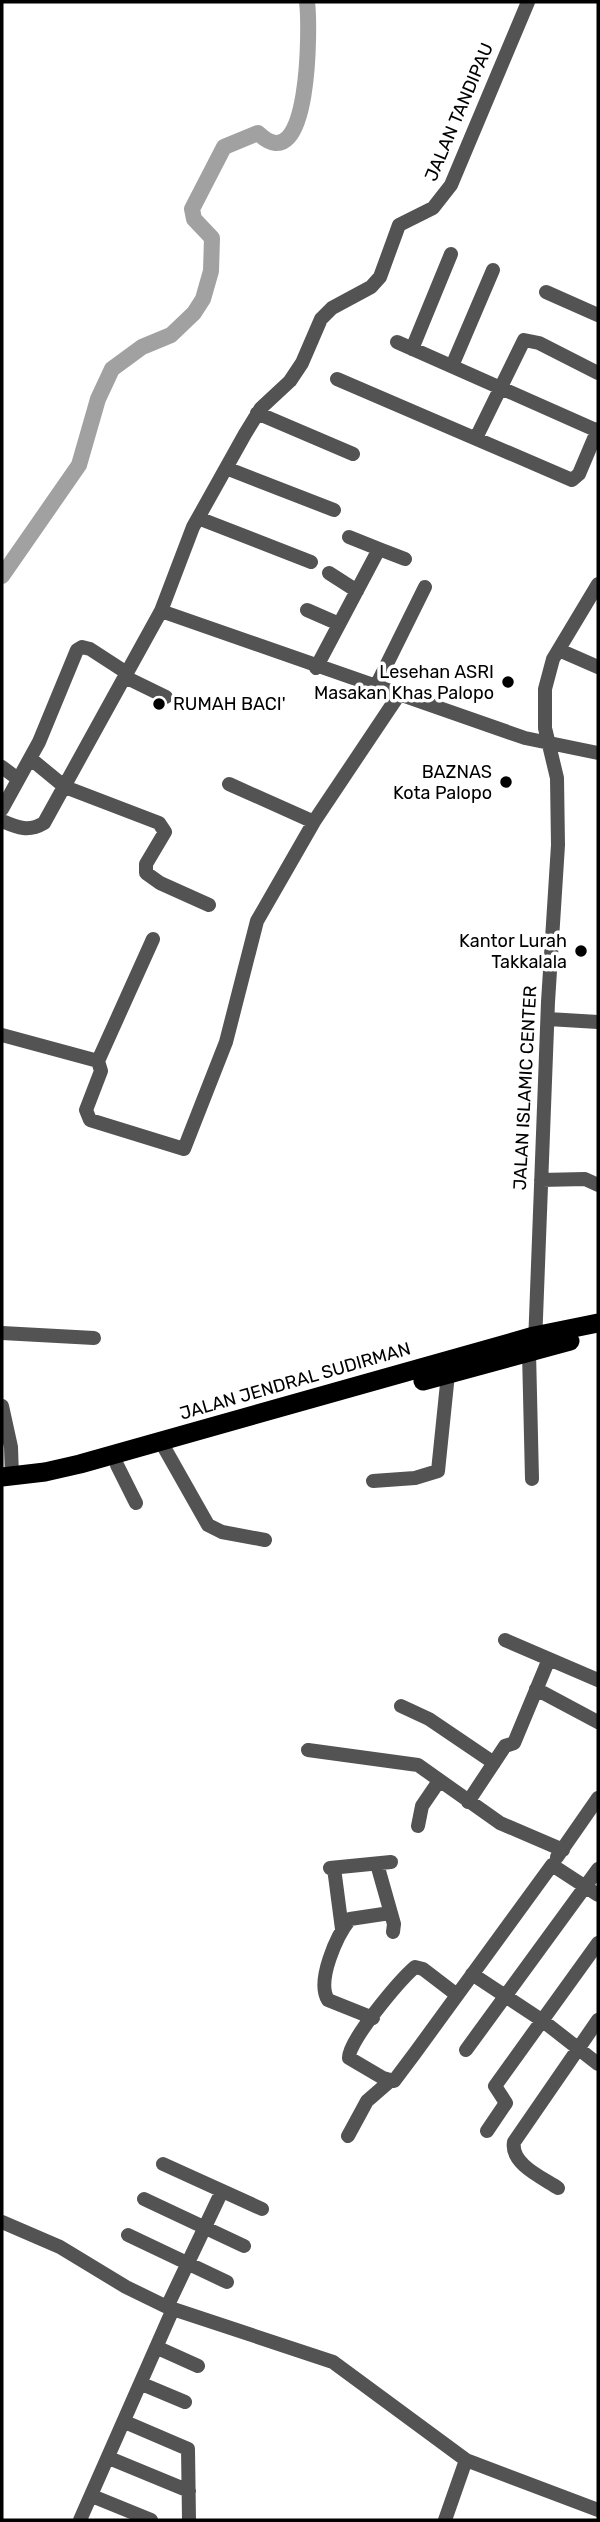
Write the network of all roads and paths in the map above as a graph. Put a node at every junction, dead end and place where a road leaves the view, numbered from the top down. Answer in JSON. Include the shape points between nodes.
{"nodes":[{"id":1,"x":528,"y":2,"type":"edge"},
{"id":2,"x":451,"y":254,"type":"dead end"},
{"id":3,"x":494,"y":270,"type":"dead end"},
{"id":4,"x":546,"y":292,"type":"dead end"},
{"id":5,"x":598,"y":316,"type":"edge"},
{"id":6,"x":397,"y":342,"type":"dead end"},
{"id":7,"x":412,"y":349,"type":"junction"},
{"id":8,"x":452,"y":366,"type":"junction"},
{"id":9,"x":598,"y":373,"type":"edge"},
{"id":10,"x":337,"y":379,"type":"dead end"},
{"id":11,"x":500,"y":387,"type":"junction"},
{"id":12,"x":257,"y":413,"type":"junction"},
{"id":13,"x":598,"y":430,"type":"edge"},
{"id":14,"x":476,"y":438,"type":"junction"},
{"id":15,"x":353,"y":454,"type":"dead end"},
{"id":16,"x":226,"y":468,"type":"junction"},
{"id":17,"x":334,"y":510,"type":"dead end"},
{"id":18,"x":198,"y":518,"type":"junction"},
{"id":19,"x":349,"y":537,"type":"dead end"},
{"id":20,"x":379,"y":549,"type":"junction"},
{"id":21,"x":405,"y":559,"type":"dead end"},
{"id":22,"x":311,"y":562,"type":"dead end"},
{"id":23,"x":329,"y":573,"type":"dead end"},
{"id":24,"x":598,"y":584,"type":"edge"},
{"id":25,"x":425,"y":587,"type":"dead end"},
{"id":26,"x":357,"y":591,"type":"junction"},
{"id":27,"x":307,"y":610,"type":"dead end"},
{"id":28,"x":161,"y":611,"type":"junction"},
{"id":29,"x":339,"y":624,"type":"junction"},
{"id":30,"x":559,"y":650,"type":"junction"},
{"id":31,"x":316,"y":667,"type":"junction"},
{"id":32,"x":598,"y":667,"type":"edge"},
{"id":33,"x":126,"y":675,"type":"junction"},
{"id":34,"x":375,"y":688,"type":"junction"},
{"id":35,"x":398,"y":696,"type":"junction"},
{"id":36,"x":166,"y":697,"type":"dead end"},
{"id":37,"x":548,"y":745,"type":"junction"},
{"id":38,"x":598,"y":753,"type":"edge"},
{"id":39,"x":31,"y":759,"type":"junction"},
{"id":40,"x":2,"y":768,"type":"edge"},
{"id":41,"x":18,"y":779,"type":"junction"},
{"id":42,"x":229,"y":784,"type":"dead end"},
{"id":43,"x":65,"y":787,"type":"junction"},
{"id":44,"x":2,"y":809,"type":"edge"},
{"id":45,"x":2,"y":821,"type":"edge"},
{"id":46,"x":314,"y":822,"type":"junction"},
{"id":47,"x":209,"y":905,"type":"dead end"},
{"id":48,"x":153,"y":939,"type":"dead end"},
{"id":49,"x":548,"y":1019,"type":"junction"},
{"id":50,"x":598,"y":1023,"type":"edge"},
{"id":51,"x":2,"y":1035,"type":"edge"},
{"id":52,"x":97,"y":1061,"type":"junction"},
{"id":53,"x":541,"y":1180,"type":"junction"},
{"id":54,"x":598,"y":1185,"type":"edge"},
{"id":55,"x":598,"y":1323,"type":"edge"},
{"id":56,"x":2,"y":1333,"type":"edge"},
{"id":57,"x":598,"y":1334,"type":"edge"},
{"id":58,"x":94,"y":1338,"type":"dead end"},
{"id":59,"x":533,"y":1346,"type":"junction"},
{"id":60,"x":448,"y":1374,"type":"junction"},
{"id":61,"x":2,"y":1406,"type":"edge"},
{"id":62,"x":165,"y":1450,"type":"junction"},
{"id":63,"x":117,"y":1465,"type":"junction"},
{"id":64,"x":532,"y":1479,"type":"dead end"},
{"id":65,"x":5,"y":1480,"type":"edge"},
{"id":66,"x":373,"y":1481,"type":"dead end"},
{"id":67,"x":136,"y":1503,"type":"dead end"},
{"id":68,"x":265,"y":1540,"type":"dead end"},
{"id":69,"x":505,"y":1640,"type":"dead end"},
{"id":70,"x":549,"y":1659,"type":"junction"},
{"id":71,"x":598,"y":1681,"type":"edge"},
{"id":72,"x":536,"y":1689,"type":"junction"},
{"id":73,"x":401,"y":1706,"type":"dead end"},
{"id":74,"x":598,"y":1722,"type":"edge"},
{"id":75,"x":308,"y":1751,"type":"dead end"},
{"id":76,"x":494,"y":1763,"type":"junction"},
{"id":77,"x":439,"y":1781,"type":"junction"},
{"id":78,"x":598,"y":1798,"type":"edge"},
{"id":79,"x":468,"y":1802,"type":"junction"},
{"id":80,"x":418,"y":1826,"type":"dead end"},
{"id":81,"x":563,"y":1850,"type":"junction"},
{"id":82,"x":552,"y":1864,"type":"junction"},
{"id":83,"x":598,"y":1869,"type":"edge"},
{"id":84,"x":592,"y":1891,"type":"edge"},
{"id":85,"x":390,"y":1913,"type":"junction"},
{"id":86,"x":342,"y":1929,"type":"junction"},
{"id":87,"x":393,"y":1932,"type":"dead end"},
{"id":88,"x":598,"y":1943,"type":"edge"},
{"id":89,"x":472,"y":1974,"type":"junction"},
{"id":90,"x":457,"y":1995,"type":"junction"},
{"id":91,"x":507,"y":1997,"type":"junction"},
{"id":92,"x":373,"y":2018,"type":"junction"},
{"id":93,"x":598,"y":2020,"type":"edge"},
{"id":94,"x":543,"y":2021,"type":"junction"},
{"id":95,"x":577,"y":2049,"type":"junction"},
{"id":96,"x":466,"y":2050,"type":"dead end"},
{"id":97,"x":598,"y":2064,"type":"edge"},
{"id":98,"x":390,"y":2081,"type":"junction"},
{"id":99,"x":487,"y":2131,"type":"dead end"},
{"id":100,"x":348,"y":2136,"type":"dead end"},
{"id":101,"x":163,"y":2164,"type":"dead end"},
{"id":102,"x":558,"y":2188,"type":"dead end"},
{"id":103,"x":222,"y":2191,"type":"junction"},
{"id":104,"x":144,"y":2199,"type":"dead end"},
{"id":105,"x":262,"y":2209,"type":"dead end"},
{"id":106,"x":2,"y":2222,"type":"edge"},
{"id":107,"x":205,"y":2228,"type":"junction"},
{"id":108,"x":128,"y":2235,"type":"dead end"},
{"id":109,"x":244,"y":2246,"type":"dead end"},
{"id":110,"x":187,"y":2264,"type":"junction"},
{"id":111,"x":227,"y":2281,"type":"dead end"},
{"id":112,"x":170,"y":2308,"type":"junction"},
{"id":113,"x":158,"y":2348,"type":"junction"},
{"id":114,"x":198,"y":2366,"type":"dead end"},
{"id":115,"x":142,"y":2384,"type":"junction"},
{"id":116,"x":185,"y":2402,"type":"dead end"},
{"id":117,"x":125,"y":2422,"type":"junction"},
{"id":118,"x":109,"y":2458,"type":"junction"},
{"id":119,"x":466,"y":2460,"type":"junction"},
{"id":120,"x":189,"y":2491,"type":"junction"},
{"id":121,"x":92,"y":2496,"type":"junction"},
{"id":122,"x":598,"y":2510,"type":"edge"},
{"id":123,"x":80,"y":2520,"type":"edge"},
{"id":124,"x":150,"y":2520,"type":"edge"},
{"id":125,"x":189,"y":2520,"type":"edge"},
{"id":126,"x":445,"y":2520,"type":"edge"}],
"edges":[{"from":1,"to":12,"type":"street","name":"JALAN TANDIPAU","via":[[444,195],[433,208],[399,225],[380,277],[320,319],[302,363]]},
{"from":2,"to":7,"type":"street"},
{"from":3,"to":8,"type":"street"},
{"from":4,"to":5,"type":"street"},
{"from":6,"to":7,"type":"street"},
{"from":7,"to":8,"type":"street"},
{"from":8,"to":11,"type":"street"},
{"from":9,"to":11,"type":"street","via":[[526,340]]},
{"from":10,"to":14,"type":"street"},
{"from":11,"to":13,"type":"street"},
{"from":11,"to":14,"type":"street"},
{"from":12,"to":15,"type":"street"},
{"from":12,"to":16,"type":"street","name":"JALAN TANDIPAU"},
{"from":13,"to":14,"type":"street","via":[[572,480]]},
{"from":16,"to":17,"type":"street"},
{"from":16,"to":18,"type":"street","name":"JALAN TANDIPAU"},
{"from":18,"to":22,"type":"street"},
{"from":18,"to":28,"type":"street","name":"JALAN TANDIPAU"},
{"from":19,"to":20,"type":"street"},
{"from":20,"to":21,"type":"street"},
{"from":20,"to":26,"type":"street"},
{"from":23,"to":26,"type":"street"},
{"from":24,"to":30,"type":"street","name":"JALAN ISLAMIC CENTER"},
{"from":25,"to":34,"type":"street"},
{"from":26,"to":29,"type":"street"},
{"from":27,"to":29,"type":"street"},
{"from":28,"to":31,"type":"street"},
{"from":28,"to":33,"type":"street","name":"JALAN TANDIPAU"},
{"from":29,"to":31,"type":"street"},
{"from":30,"to":32,"type":"street"},
{"from":30,"to":37,"type":"street","name":"JALAN ISLAMIC CENTER","via":[[545,689]]},
{"from":31,"to":34,"type":"street"},
{"from":33,"to":36,"type":"street"},
{"from":33,"to":39,"type":"street","via":[[90,649],[79,648]]},
{"from":33,"to":43,"type":"street","name":"JALAN TANDIPAU"},
{"from":34,"to":35,"type":"street"},
{"from":35,"to":37,"type":"street"},
{"from":35,"to":46,"type":"street"},
{"from":37,"to":38,"type":"street"},
{"from":37,"to":49,"type":"street","name":"JALAN ISLAMIC CENTER","via":[[557,778],[558,845]]},
{"from":39,"to":41,"type":"street"},
{"from":39,"to":43,"type":"street"},
{"from":40,"to":41,"type":"street"},
{"from":41,"to":44,"type":"street"},
{"from":42,"to":46,"type":"street"},
{"from":43,"to":45,"type":"street","name":"JALAN TANDIPAU","via":[[44,823],[34,829]]},
{"from":43,"to":47,"type":"street","via":[[159,823],[165,832],[146,864],[146,873]]},
{"from":46,"to":52,"type":"street","via":[[254,927],[226,1042],[184,1149],[90,1120],[86,1110],[101,1071]]},
{"from":48,"to":52,"type":"street"},
{"from":49,"to":50,"type":"street"},
{"from":49,"to":53,"type":"street","name":"JALAN ISLAMIC CENTER"},
{"from":51,"to":52,"type":"street"},
{"from":53,"to":54,"type":"street","via":[[585,1179]]},
{"from":53,"to":59,"type":"street","name":"JALAN ISLAMIC CENTER"},
{"from":55,"to":59,"type":"highway","name":"JALAN JENDRAL SUDIRMAN"},
{"from":56,"to":58,"type":"street"},
{"from":57,"to":59,"type":"highway","name":"JALAN JENDRAL SUDIRMAN"},
{"from":59,"to":60,"type":"highway","name":"JALAN JENDRAL SUDIRMAN"},
{"from":59,"to":64,"type":"street","name":"JALAN ISLAMIC CENTER"},
{"from":59,"to":65,"type":"highway","name":"JALAN JENDRAL SUDIRMAN"},
{"from":60,"to":62,"type":"highway","name":"JALAN JENDRAL SUDIRMAN"},
{"from":60,"to":66,"type":"street","via":[[438,1471]]},
{"from":61,"to":65,"type":"street","via":[[11,1447]]},
{"from":62,"to":63,"type":"highway","name":"JALAN JENDRAL SUDIRMAN"},
{"from":62,"to":68,"type":"street","via":[[208,1525]]},
{"from":63,"to":65,"type":"highway","name":"JALAN JENDRAL SUDIRMAN","via":[[61,1479]]},
{"from":63,"to":67,"type":"street"},
{"from":69,"to":70,"type":"street"},
{"from":70,"to":71,"type":"street"},
{"from":70,"to":72,"type":"street"},
{"from":72,"to":74,"type":"street"},
{"from":72,"to":76,"type":"street","via":[[514,1743],[505,1746]]},
{"from":73,"to":76,"type":"street","via":[[429,1719]]},
{"from":75,"to":77,"type":"street","via":[[418,1765]]},
{"from":76,"to":79,"type":"street"},
{"from":77,"to":79,"type":"street"},
{"from":77,"to":80,"type":"street","via":[[422,1806]]},
{"from":78,"to":81,"type":"street"},
{"from":79,"to":81,"type":"street","via":[[500,1823]]},
{"from":81,"to":82,"type":"street"},
{"from":82,"to":84,"type":"street"},
{"from":82,"to":89,"type":"street"},
{"from":83,"to":84,"type":"street"},
{"from":84,"to":91,"type":"street"},
{"from":85,"to":86,"type":"street","via":[[350,1919]]},
{"from":85,"to":86,"type":"street","via":[[384,1863],[332,1868]]},
{"from":85,"to":87,"type":"street"},
{"from":86,"to":92,"type":"street","via":[[325,1978],[326,1996]]},
{"from":88,"to":94,"type":"street"},
{"from":89,"to":90,"type":"street"},
{"from":89,"to":91,"type":"street"},
{"from":90,"to":92,"type":"street","via":[[415,1967]]},
{"from":90,"to":98,"type":"street"},
{"from":91,"to":94,"type":"street"},
{"from":91,"to":96,"type":"street"},
{"from":92,"to":98,"type":"street","via":[[348,2056]]},
{"from":93,"to":95,"type":"street"},
{"from":94,"to":95,"type":"street"},
{"from":94,"to":99,"type":"street","via":[[496,2084],[506,2103]]},
{"from":95,"to":97,"type":"street"},
{"from":95,"to":102,"type":"street","via":[[514,2142],[514,2153],[526,2167]]},
{"from":98,"to":100,"type":"street","via":[[367,2101]]},
{"from":101,"to":103,"type":"street"},
{"from":103,"to":105,"type":"street"},
{"from":103,"to":107,"type":"street"},
{"from":104,"to":107,"type":"street"},
{"from":106,"to":112,"type":"street","via":[[60,2247]]},
{"from":107,"to":109,"type":"street"},
{"from":107,"to":110,"type":"street"},
{"from":108,"to":110,"type":"street"},
{"from":110,"to":111,"type":"street"},
{"from":110,"to":112,"type":"street"},
{"from":112,"to":113,"type":"street"},
{"from":112,"to":119,"type":"street","via":[[333,2362]]},
{"from":113,"to":114,"type":"street"},
{"from":113,"to":115,"type":"street"},
{"from":115,"to":116,"type":"street"},
{"from":115,"to":117,"type":"street"},
{"from":117,"to":118,"type":"street"},
{"from":117,"to":120,"type":"street","via":[[188,2449]]},
{"from":118,"to":120,"type":"street"},
{"from":118,"to":121,"type":"street"},
{"from":119,"to":122,"type":"street"},
{"from":119,"to":126,"type":"street"},
{"from":120,"to":125,"type":"street"},
{"from":121,"to":123,"type":"street"},
{"from":121,"to":124,"type":"street"}]}
